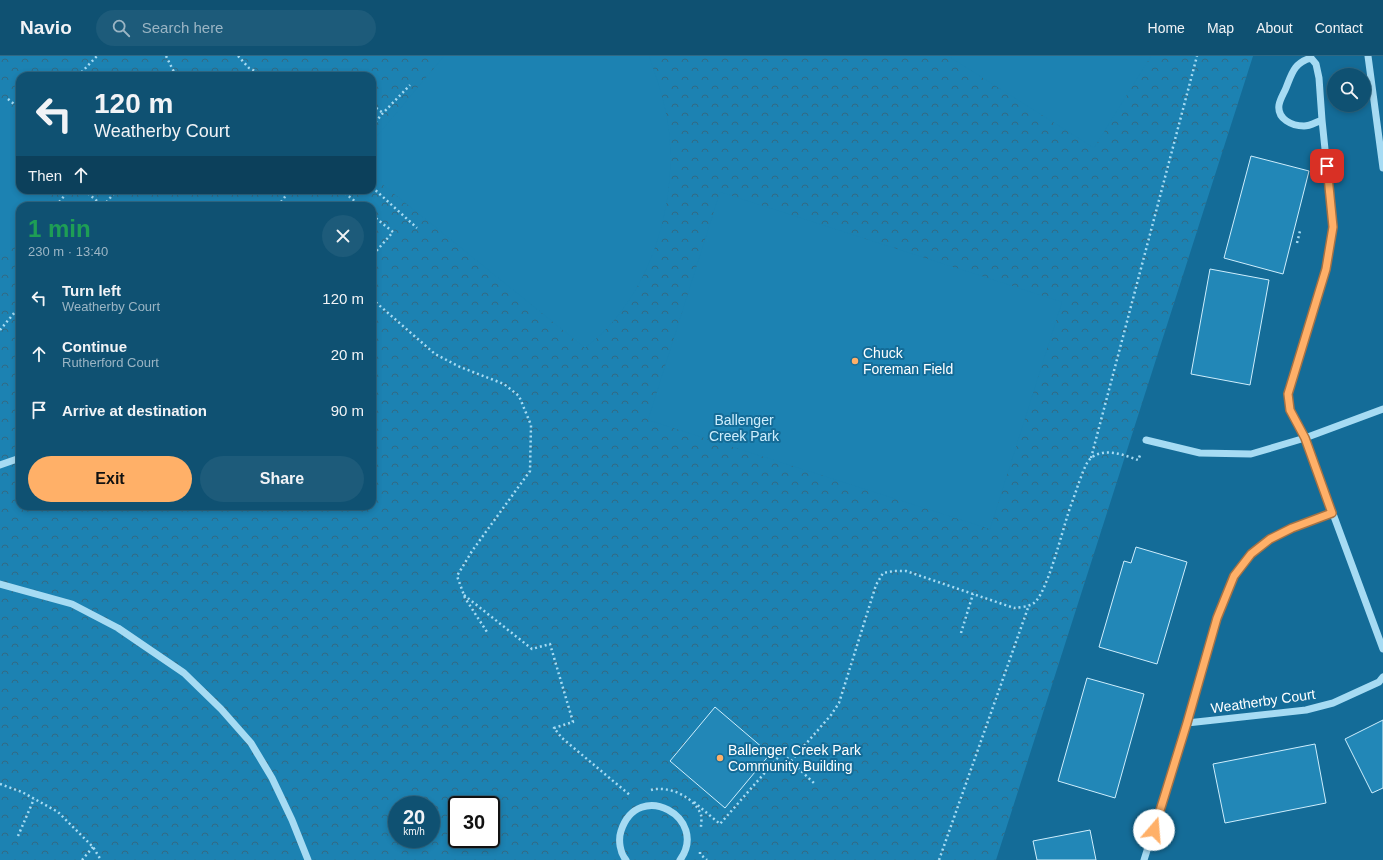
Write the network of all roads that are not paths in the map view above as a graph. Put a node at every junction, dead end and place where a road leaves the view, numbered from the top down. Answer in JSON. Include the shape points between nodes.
{"nodes":[{"id":1,"x":1368,"y":56,"type":"edge"},
{"id":2,"x":1322,"y":120,"type":"junction"},
{"id":3,"x":1383,"y":168,"type":"edge"},
{"id":4,"x":1383,"y":409,"type":"edge"},
{"id":5,"x":1305,"y":438,"type":"junction"},
{"id":6,"x":1146,"y":440,"type":"road end"},
{"id":7,"x":16,"y":459,"type":"edge"},
{"id":8,"x":0,"y":465,"type":"edge"},
{"id":9,"x":1332,"y":513,"type":"junction"},
{"id":10,"x":0,"y":584,"type":"edge"},
{"id":11,"x":1383,"y":649,"type":"edge"},
{"id":12,"x":1383,"y":677,"type":"edge"},
{"id":13,"x":1187,"y":723,"type":"junction"},
{"id":14,"x":308,"y":860,"type":"edge"},
{"id":15,"x":626,"y":860,"type":"edge"},
{"id":16,"x":680,"y":860,"type":"edge"},
{"id":17,"x":1144,"y":860,"type":"edge"}],
"edges":[{"from":1,"to":3,"type":"street"},
{"from":2,"to":2,"type":"street","via":[[1319,78],[1316,64],[1311,58],[1297,65],[1279,106],[1281,116],[1292,124],[1306,126]]},
{"from":2,"to":5,"type":"street","via":[[1333,227],[1326,269],[1288,394],[1290,410]]},
{"from":4,"to":5,"type":"street"},
{"from":5,"to":6,"type":"street","via":[[1251,454],[1200,453]]},
{"from":5,"to":9,"type":"street"},
{"from":7,"to":8,"type":"street"},
{"from":9,"to":11,"type":"street"},
{"from":9,"to":13,"type":"street","name":"Weatherby Court","via":[[1270,539],[1251,554],[1234,576],[1217,618]]},
{"from":10,"to":14,"type":"street","via":[[72,604],[118,628],[184,673],[251,743],[272,778]]},
{"from":12,"to":13,"type":"street","name":"Weatherby Court","via":[[1379,682],[1334,703],[1306,710]]},
{"from":13,"to":17,"type":"street","name":"Weatherby Court"},
{"from":15,"to":16,"type":"street","via":[[620,847],[619,835],[623,824],[630,814],[651,805],[673,812],[682,821],[687,844]]}]}
